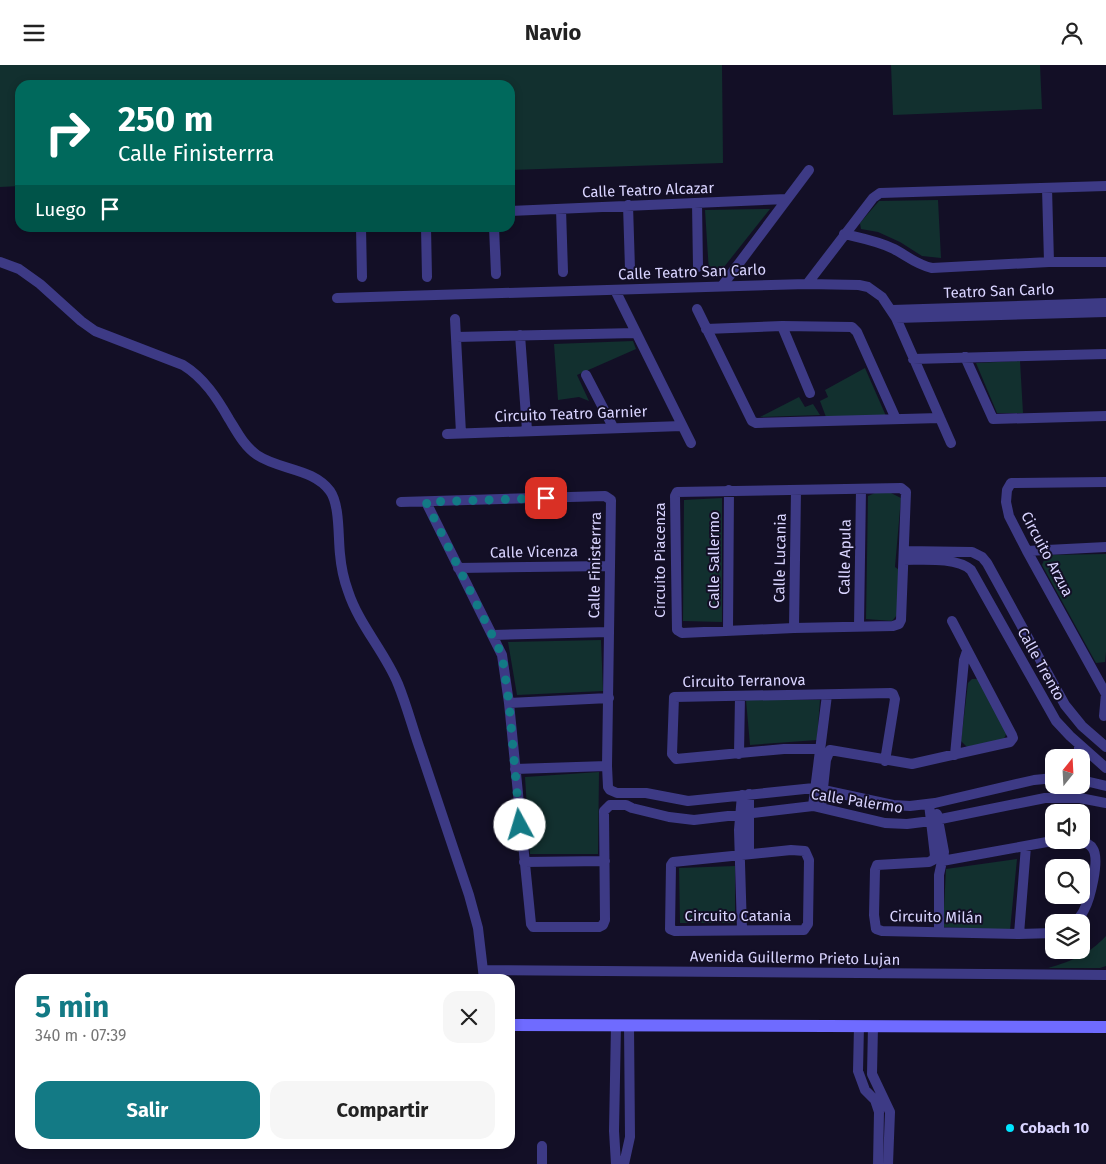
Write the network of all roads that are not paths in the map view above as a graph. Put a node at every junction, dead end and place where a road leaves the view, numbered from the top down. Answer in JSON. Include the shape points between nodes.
{"nodes":[{"id":1,"x":809,"y":170,"type":"dead end"},
{"id":2,"x":1106,"y":186,"type":"edge"},
{"id":3,"x":1047,"y":188,"type":"junction"},
{"id":4,"x":787,"y":199,"type":"junction"},
{"id":5,"x":697,"y":203,"type":"junction"},
{"id":6,"x":628,"y":205,"type":"junction"},
{"id":7,"x":561,"y":209,"type":"junction"},
{"id":8,"x":515,"y":211,"type":"edge"},
{"id":9,"x":361,"y":232,"type":"edge"},
{"id":10,"x":426,"y":232,"type":"edge"},
{"id":11,"x":494,"y":232,"type":"edge"},
{"id":12,"x":844,"y":234,"type":"junction"},
{"id":13,"x":0,"y":262,"type":"edge"},
{"id":14,"x":1049,"y":262,"type":"junction"},
{"id":15,"x":1106,"y":262,"type":"edge"},
{"id":16,"x":698,"y":267,"type":"dead end"},
{"id":17,"x":630,"y":269,"type":"dead end"},
{"id":18,"x":563,"y":272,"type":"dead end"},
{"id":19,"x":496,"y":274,"type":"dead end"},
{"id":20,"x":362,"y":277,"type":"dead end"},
{"id":21,"x":427,"y":277,"type":"dead end"},
{"id":22,"x":808,"y":284,"type":"junction"},
{"id":23,"x":722,"y":286,"type":"junction"},
{"id":24,"x":615,"y":290,"type":"junction"},
{"id":25,"x":337,"y":298,"type":"dead end"},
{"id":26,"x":1106,"y":303,"type":"edge"},
{"id":27,"x":697,"y":309,"type":"dead end"},
{"id":28,"x":1106,"y":312,"type":"edge"},
{"id":29,"x":894,"y":314,"type":"junction"},
{"id":30,"x":455,"y":319,"type":"dead end"},
{"id":31,"x":782,"y":326,"type":"junction"},
{"id":32,"x":706,"y":329,"type":"junction"},
{"id":33,"x":636,"y":333,"type":"junction"},
{"id":34,"x":520,"y":335,"type":"junction"},
{"id":35,"x":456,"y":337,"type":"junction"},
{"id":36,"x":1106,"y":353,"type":"edge"},
{"id":37,"x":965,"y":357,"type":"junction"},
{"id":38,"x":913,"y":359,"type":"junction"},
{"id":39,"x":586,"y":375,"type":"dead end"},
{"id":40,"x":810,"y":393,"type":"dead end"},
{"id":41,"x":1106,"y":416,"type":"edge"},
{"id":42,"x":940,"y":418,"type":"junction"},
{"id":43,"x":896,"y":419,"type":"junction"},
{"id":44,"x":682,"y":426,"type":"junction"},
{"id":45,"x":613,"y":427,"type":"junction"},
{"id":46,"x":527,"y":430,"type":"junction"},
{"id":47,"x":461,"y":433,"type":"junction"},
{"id":48,"x":447,"y":434,"type":"dead end"},
{"id":49,"x":691,"y":443,"type":"dead end"},
{"id":50,"x":952,"y":443,"type":"dead end"},
{"id":51,"x":1106,"y":482,"type":"edge"},
{"id":52,"x":861,"y":489,"type":"junction"},
{"id":53,"x":729,"y":490,"type":"junction"},
{"id":54,"x":796,"y":490,"type":"junction"},
{"id":55,"x":400,"y":502,"type":"dead end"},
{"id":56,"x":426,"y":502,"type":"junction"},
{"id":57,"x":1106,"y":547,"type":"edge"},
{"id":58,"x":1027,"y":551,"type":"junction"},
{"id":59,"x":904,"y":555,"type":"junction"},
{"id":60,"x":610,"y":566,"type":"junction"},
{"id":61,"x":458,"y":568,"type":"junction"},
{"id":62,"x":952,"y":621,"type":"dead end"},
{"id":63,"x":859,"y":626,"type":"junction"},
{"id":64,"x":794,"y":628,"type":"junction"},
{"id":65,"x":728,"y":630,"type":"junction"},
{"id":66,"x":609,"y":632,"type":"junction"},
{"id":67,"x":493,"y":635,"type":"junction"},
{"id":68,"x":967,"y":651,"type":"junction"},
{"id":69,"x":1106,"y":694,"type":"edge"},
{"id":70,"x":827,"y":695,"type":"junction"},
{"id":71,"x":740,"y":696,"type":"junction"},
{"id":72,"x":608,"y":698,"type":"junction"},
{"id":73,"x":509,"y":703,"type":"junction"},
{"id":74,"x":1104,"y":716,"type":"dead end"},
{"id":75,"x":1079,"y":745,"type":"junction"},
{"id":76,"x":1106,"y":747,"type":"edge"},
{"id":77,"x":1079,"y":749,"type":"edge"},
{"id":78,"x":825,"y":750,"type":"junction"},
{"id":79,"x":739,"y":754,"type":"junction"},
{"id":80,"x":955,"y":755,"type":"junction"},
{"id":81,"x":885,"y":761,"type":"junction"},
{"id":82,"x":607,"y":766,"type":"junction"},
{"id":83,"x":1106,"y":768,"type":"edge"},
{"id":84,"x":515,"y":769,"type":"junction"},
{"id":85,"x":1045,"y":779,"type":"edge"},
{"id":86,"x":1090,"y":782,"type":"edge"},
{"id":87,"x":608,"y":786,"type":"joint"},
{"id":88,"x":1106,"y":786,"type":"edge"},
{"id":89,"x":818,"y":789,"type":"junction"},
{"id":90,"x":634,"y":791,"type":"junction"},
{"id":91,"x":745,"y":795,"type":"junction"},
{"id":92,"x":1106,"y":803,"type":"edge"},
{"id":93,"x":932,"y":804,"type":"junction"},
{"id":94,"x":817,"y":807,"type":"junction"},
{"id":95,"x":632,"y":808,"type":"junction"},
{"id":96,"x":744,"y":815,"type":"junction"},
{"id":97,"x":935,"y":820,"type":"junction"},
{"id":98,"x":1045,"y":842,"type":"edge"},
{"id":99,"x":1090,"y":845,"type":"edge"},
{"id":100,"x":1026,"y":846,"type":"junction"},
{"id":101,"x":745,"y":854,"type":"junction"},
{"id":102,"x":604,"y":861,"type":"junction"},
{"id":103,"x":942,"y":861,"type":"junction"},
{"id":104,"x":524,"y":862,"type":"junction"},
{"id":105,"x":1082,"y":914,"type":"edge"},
{"id":106,"x":742,"y":930,"type":"junction"},
{"id":107,"x":939,"y":931,"type":"junction"},
{"id":108,"x":1045,"y":934,"type":"edge"},
{"id":109,"x":1019,"y":935,"type":"junction"},
{"id":110,"x":484,"y":974,"type":"edge"},
{"id":111,"x":515,"y":975,"type":"edge"},
{"id":112,"x":1106,"y":975,"type":"edge"},
{"id":113,"x":515,"y":1024,"type":"edge"},
{"id":114,"x":623,"y":1025,"type":"junction"},
{"id":115,"x":859,"y":1026,"type":"junction"},
{"id":116,"x":873,"y":1026,"type":"junction"},
{"id":117,"x":1106,"y":1027,"type":"edge"},
{"id":118,"x":615,"y":1079,"type":"junction"},
{"id":119,"x":629,"y":1079,"type":"junction"},
{"id":120,"x":614,"y":1114,"type":"junction"},
{"id":121,"x":629,"y":1114,"type":"junction"},
{"id":122,"x":542,"y":1146,"type":"dead end"},
{"id":123,"x":542,"y":1164,"type":"edge"},
{"id":124,"x":616,"y":1164,"type":"edge"},
{"id":125,"x":624,"y":1164,"type":"edge"},
{"id":126,"x":878,"y":1164,"type":"edge"},
{"id":127,"x":888,"y":1164,"type":"edge"}],
"edges":[{"from":1,"to":4,"type":"street"},
{"from":2,"to":3,"type":"street"},
{"from":3,"to":12,"type":"street","via":[[880,193]]},
{"from":3,"to":14,"type":"street"},
{"from":4,"to":5,"type":"street","name":"Calle Teatro Alcazar"},
{"from":4,"to":23,"type":"street"},
{"from":5,"to":6,"type":"street","name":"Calle Teatro Alcazar"},
{"from":5,"to":16,"type":"street"},
{"from":6,"to":7,"type":"street","name":"Calle Teatro Alcazar"},
{"from":6,"to":17,"type":"street"},
{"from":7,"to":8,"type":"street","name":"Calle Teatro Alcazar"},
{"from":7,"to":18,"type":"street"},
{"from":9,"to":20,"type":"street"},
{"from":10,"to":21,"type":"street"},
{"from":11,"to":19,"type":"street"},
{"from":12,"to":14,"type":"street","via":[[881,244],[915,263],[932,268]]},
{"from":12,"to":22,"type":"street"},
{"from":13,"to":110,"type":"street","via":[[19,269],[40,284],[95,331],[195,372],[252,450],[270,462],[313,477],[331,493],[347,590],[398,684],[469,895],[478,928]]},
{"from":14,"to":15,"type":"street"},
{"from":22,"to":23,"type":"street","name":"Calle Teatro San Carlo"},
{"from":22,"to":29,"type":"street","name":"Calle Teatro San Carlo","via":[[868,287],[882,297]]},
{"from":23,"to":24,"type":"street","name":"Calle Teatro San Carlo"},
{"from":24,"to":25,"type":"street","name":"Calle Teatro San Carlo"},
{"from":24,"to":33,"type":"street","name":"Circuito Teatro Garnier"},
{"from":26,"to":29,"type":"street","name":"Teatro San Carlo"},
{"from":27,"to":32,"type":"street"},
{"from":28,"to":29,"type":"street","name":"Teatro San Carlo"},
{"from":29,"to":38,"type":"street","name":"Calle Teatro San Carlo"},
{"from":30,"to":35,"type":"street"},
{"from":31,"to":32,"type":"street"},
{"from":31,"to":40,"type":"street"},
{"from":31,"to":43,"type":"street","via":[[852,327]]},
{"from":32,"to":43,"type":"street","via":[[752,421],[756,423]]},
{"from":33,"to":34,"type":"street"},
{"from":33,"to":44,"type":"street","name":"Circuito Teatro Garnier"},
{"from":34,"to":35,"type":"street"},
{"from":34,"to":46,"type":"street"},
{"from":35,"to":47,"type":"street"},
{"from":36,"to":37,"type":"street"},
{"from":37,"to":38,"type":"street"},
{"from":37,"to":41,"type":"street","via":[[993,419]]},
{"from":38,"to":42,"type":"street","name":"Calle Teatro San Carlo"},
{"from":39,"to":45,"type":"street"},
{"from":42,"to":43,"type":"street"},
{"from":42,"to":50,"type":"street","name":"Calle Teatro San Carlo"},
{"from":44,"to":45,"type":"street","name":"Circuito Teatro Garnier"},
{"from":44,"to":49,"type":"street","name":"Circuito Teatro Garnier"},
{"from":45,"to":46,"type":"street","name":"Circuito Teatro Garnier"},
{"from":46,"to":47,"type":"street","name":"Circuito Teatro Garnier"},
{"from":47,"to":48,"type":"street","name":"Circuito Teatro Garnier"},
{"from":51,"to":58,"type":"street","name":"Circuito Arzua","via":[[1009,485],[1007,509]]},
{"from":52,"to":54,"type":"street","name":"Circuito Piacenza"},
{"from":52,"to":59,"type":"street","name":"Circuito Piacenza","via":[[905,490]]},
{"from":52,"to":63,"type":"street","name":"Calle Apula"},
{"from":53,"to":54,"type":"street","name":"Circuito Piacenza"},
{"from":53,"to":65,"type":"street","name":"Calle Sallermo"},
{"from":53,"to":65,"type":"street","name":"Circuito Piacenza","via":[[679,491],[675,496],[675,627],[682,633]]},
{"from":54,"to":64,"type":"street","name":"Calle Lucania"},
{"from":55,"to":56,"type":"street","name":"Calle Finisterrra"},
{"from":56,"to":60,"type":"street","name":"Calle Finisterrra","via":[[608,497],[612,502]]},
{"from":56,"to":61,"type":"street"},
{"from":57,"to":58,"type":"street"},
{"from":58,"to":69,"type":"street","name":"Circuito Arzua"},
{"from":59,"to":63,"type":"street","name":"Circuito Piacenza","via":[[900,623]]},
{"from":59,"to":75,"type":"street","name":"Calle Trento","via":[[953,561],[971,570],[1050,712]]},
{"from":59,"to":76,"type":"street","name":"Calle Trento","via":[[972,552],[982,557],[1070,711]]},
{"from":60,"to":61,"type":"street","name":"Calle Vicenza"},
{"from":60,"to":66,"type":"street","name":"Calle Finisterrra"},
{"from":61,"to":67,"type":"street"},
{"from":62,"to":68,"type":"street","name":"Circuito Terranova"},
{"from":63,"to":64,"type":"street","name":"Circuito Piacenza"},
{"from":64,"to":65,"type":"street","name":"Circuito Piacenza"},
{"from":66,"to":67,"type":"street"},
{"from":66,"to":72,"type":"street","name":"Calle Finisterrra"},
{"from":67,"to":73,"type":"street","via":[[503,661]]},
{"from":68,"to":80,"type":"street"},
{"from":68,"to":80,"type":"street","name":"Circuito Terranova","via":[[1013,738],[1010,742]]},
{"from":69,"to":74,"type":"street","name":"Circuito Arzua"},
{"from":70,"to":71,"type":"street","name":"Circuito Terranova"},
{"from":70,"to":78,"type":"street"},
{"from":70,"to":81,"type":"street","name":"Circuito Terranova","via":[[893,694],[895,699]]},
{"from":71,"to":79,"type":"street"},
{"from":71,"to":79,"type":"street","name":"Circuito Terranova","via":[[674,697],[672,754],[679,759]]},
{"from":72,"to":73,"type":"street"},
{"from":72,"to":82,"type":"street","name":"Calle Finisterrra"},
{"from":73,"to":84,"type":"street"},
{"from":75,"to":77,"type":"street"},
{"from":75,"to":83,"type":"street","name":"Calle Trento"},
{"from":78,"to":79,"type":"street","name":"Circuito Terranova","via":[[784,749]]},
{"from":78,"to":81,"type":"street","name":"Circuito Terranova"},
{"from":78,"to":89,"type":"street"},
{"from":80,"to":81,"type":"street","name":"Circuito Terranova","via":[[912,765]]},
{"from":82,"to":84,"type":"street"},
{"from":82,"to":87,"type":"street","name":"Calle Finisterrra"},
{"from":84,"to":104,"type":"street"},
{"from":85,"to":93,"type":"street","name":"Calle Palermo"},
{"from":86,"to":88,"type":"street"},
{"from":87,"to":90,"type":"street","name":"Calle Palermo","via":[[613,792]]},
{"from":89,"to":91,"type":"street","name":"Calle Palermo"},
{"from":89,"to":93,"type":"street","name":"Calle Palermo","via":[[893,805]]},
{"from":89,"to":94,"type":"street"},
{"from":90,"to":91,"type":"street","name":"Calle Palermo","via":[[688,801]]},
{"from":90,"to":95,"type":"street"},
{"from":91,"to":96,"type":"street"},
{"from":92,"to":97,"type":"street","name":"Calle Palermo","via":[[1080,798],[1045,798]]},
{"from":93,"to":97,"type":"street"},
{"from":94,"to":96,"type":"street","name":"Calle Palermo"},
{"from":94,"to":97,"type":"street","name":"Calle Palermo","via":[[896,824]]},
{"from":95,"to":96,"type":"street","name":"Calle Palermo","via":[[694,820]]},
{"from":95,"to":102,"type":"street","name":"Calle Palermo","via":[[619,804],[606,810]]},
{"from":96,"to":101,"type":"street"},
{"from":97,"to":103,"type":"street","via":[[944,852]]},
{"from":97,"to":107,"type":"street","name":"Circuito Milán","via":[[936,853],[933,860],[877,865],[875,925],[882,931]]},
{"from":98,"to":100,"type":"street"},
{"from":99,"to":105,"type":"street","via":[[1095,857],[1092,887]]},
{"from":100,"to":103,"type":"street"},
{"from":100,"to":109,"type":"street"},
{"from":101,"to":106,"type":"street"},
{"from":101,"to":106,"type":"street","name":"Circuito Catania","via":[[805,851],[808,855],[808,924],[802,931]]},
{"from":101,"to":106,"type":"street","name":"Circuito Catania","via":[[672,863],[670,928],[674,931]]},
{"from":102,"to":104,"type":"street"},
{"from":102,"to":104,"type":"street","via":[[605,920],[599,927],[531,926]]},
{"from":103,"to":107,"type":"street"},
{"from":107,"to":109,"type":"street","name":"Circuito Milán"},
{"from":108,"to":109,"type":"street","name":"Circuito Milán"},
{"from":111,"to":112,"type":"street","name":"Avenida Guillermo Prieto Lujan"},
{"from":113,"to":114,"type":"street"},
{"from":114,"to":115,"type":"street"},
{"from":114,"to":118,"type":"street"},
{"from":114,"to":119,"type":"street"},
{"from":115,"to":116,"type":"street"},
{"from":115,"to":126,"type":"street","via":[[858,1071],[879,1112]]},
{"from":116,"to":117,"type":"street"},
{"from":116,"to":127,"type":"street","via":[[872,1073],[890,1112]]},
{"from":118,"to":119,"type":"street"},
{"from":118,"to":120,"type":"street"},
{"from":119,"to":121,"type":"street"},
{"from":120,"to":121,"type":"street"},
{"from":120,"to":124,"type":"street"},
{"from":121,"to":125,"type":"street","via":[[630,1137]]},
{"from":122,"to":123,"type":"street"}]}
